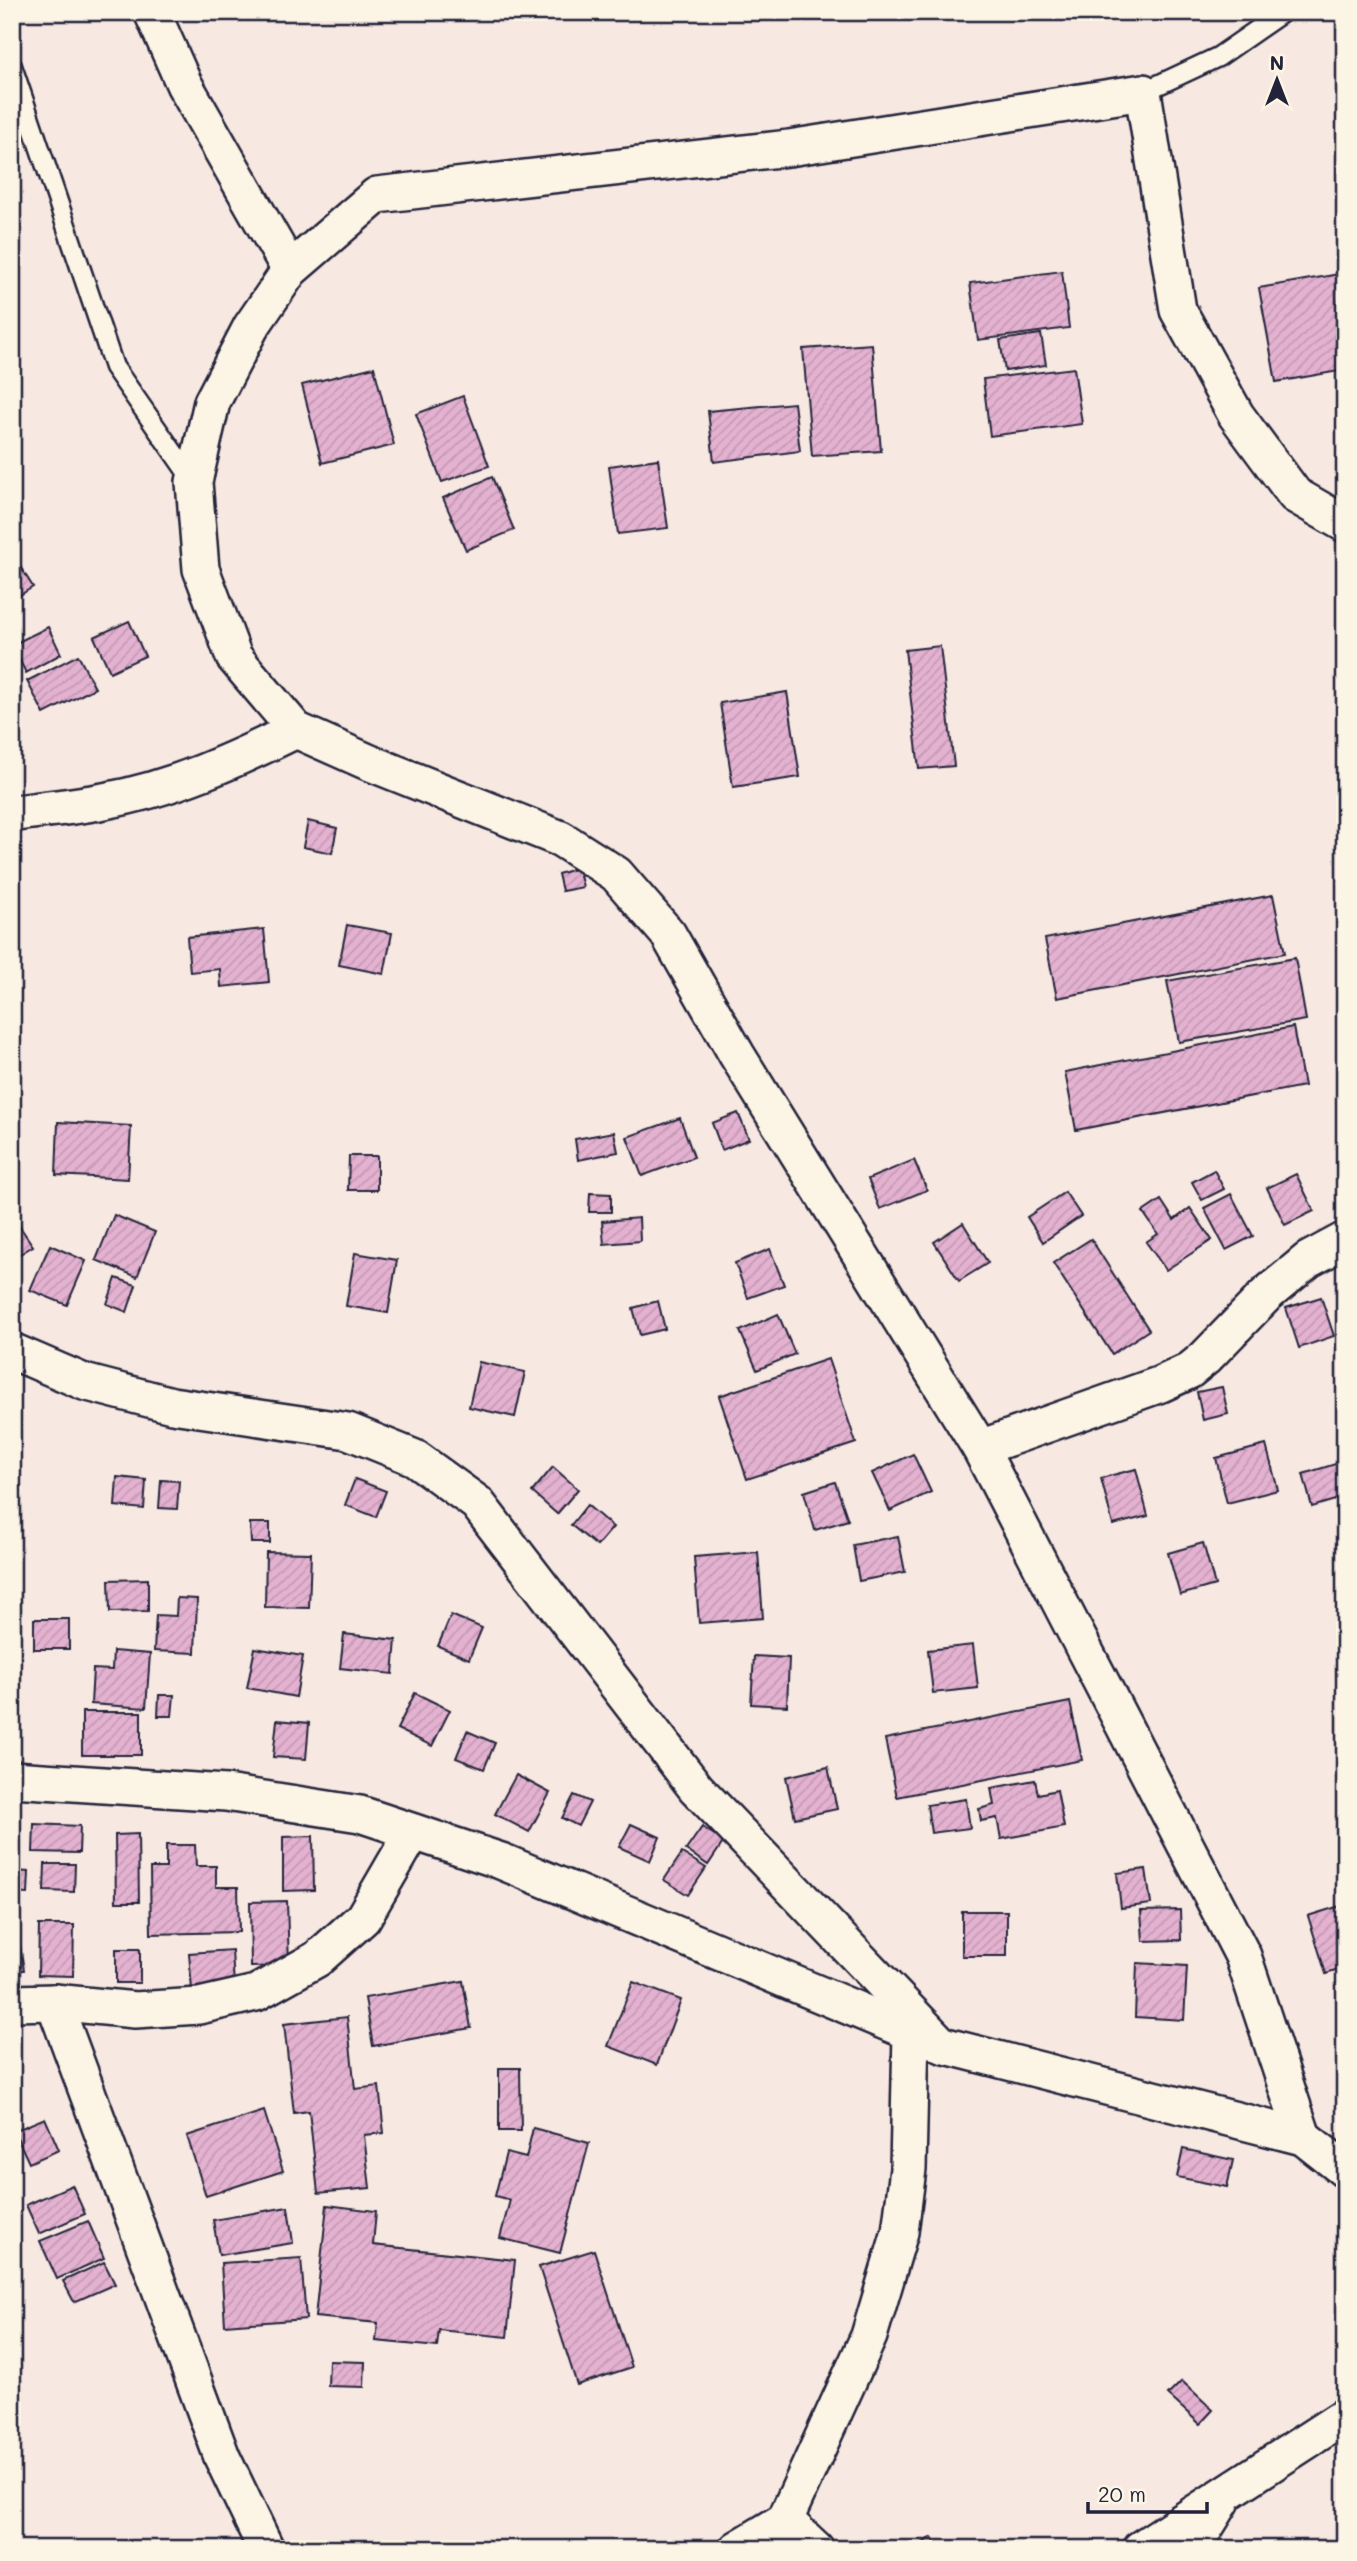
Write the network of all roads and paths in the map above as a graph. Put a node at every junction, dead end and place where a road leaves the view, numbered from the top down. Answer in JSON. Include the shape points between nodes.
{"nodes":[{"id":1,"x":152,"y":12,"type":"edge"},
{"id":2,"x":1283,"y":12,"type":"edge"},
{"id":3,"x":12,"y":66,"type":"edge"},
{"id":4,"x":1143,"y":92,"type":"junction"},
{"id":5,"x":290,"y":270,"type":"junction"},
{"id":6,"x":194,"y":482,"type":"junction"},
{"id":7,"x":1345,"y":524,"type":"edge"},
{"id":8,"x":296,"y":730,"type":"junction"},
{"id":9,"x":12,"y":814,"type":"edge"},
{"id":10,"x":1345,"y":1240,"type":"edge"},
{"id":11,"x":12,"y":1351,"type":"edge"},
{"id":12,"x":980,"y":1448,"type":"junction"},
{"id":13,"x":12,"y":1779,"type":"edge"},
{"id":14,"x":413,"y":1832,"type":"junction"},
{"id":15,"x":54,"y":2002,"type":"junction"},
{"id":16,"x":12,"y":2003,"type":"edge"},
{"id":17,"x":927,"y":2038,"type":"junction"},
{"id":18,"x":1303,"y":2137,"type":"junction"},
{"id":19,"x":1345,"y":2169,"type":"edge"},
{"id":20,"x":1345,"y":2416,"type":"edge"},
{"id":21,"x":1228,"y":2492,"type":"junction"},
{"id":22,"x":785,"y":2520,"type":"junction"},
{"id":23,"x":266,"y":2549,"type":"edge"},
{"id":24,"x":737,"y":2549,"type":"edge"},
{"id":25,"x":817,"y":2549,"type":"edge"},
{"id":26,"x":1140,"y":2549,"type":"edge"},
{"id":27,"x":1192,"y":2549,"type":"edge"}],
"edges":[{"from":1,"to":5,"type":"street","via":[[184,84]]},
{"from":2,"to":4,"type":"lane","via":[[1218,57]]},
{"from":3,"to":6,"type":"lane","via":[[114,367]]},
{"from":4,"to":5,"type":"street","via":[[789,148],[377,195]]},
{"from":4,"to":7,"type":"street","via":[[1178,310],[1236,415],[1295,495]]},
{"from":5,"to":6,"type":"street","via":[[251,327],[212,402]]},
{"from":6,"to":8,"type":"street","via":[[201,569],[234,657]]},
{"from":8,"to":9,"type":"street","via":[[195,776],[102,802]]},
{"from":8,"to":12,"type":"street","via":[[561,839],[616,874],[668,934],[744,1066]]},
{"from":10,"to":12,"type":"street","via":[[1308,1260],[1277,1285],[1188,1371]]},
{"from":11,"to":17,"type":"street","via":[[84,1382],[172,1405],[348,1432],[415,1458],[477,1503],[696,1788]]},
{"from":12,"to":18,"type":"street","via":[[1243,1956]]},
{"from":13,"to":14,"type":"street","via":[[226,1793],[360,1815]]},
{"from":14,"to":15,"type":"street","via":[[363,1918],[317,1959],[256,1993],[199,2006],[135,2010]]},
{"from":14,"to":17,"type":"street","via":[[501,1861]]},
{"from":15,"to":16,"type":"street"},
{"from":15,"to":23,"type":"street","via":[[222,2457]]},
{"from":17,"to":18,"type":"street"},
{"from":17,"to":22,"type":"street","via":[[900,2232],[869,2336]]},
{"from":18,"to":19,"type":"street"},
{"from":20,"to":21,"type":"street"},
{"from":21,"to":26,"type":"street"},
{"from":21,"to":27,"type":"street"},
{"from":22,"to":24,"type":"street"},
{"from":22,"to":25,"type":"street"}]}
